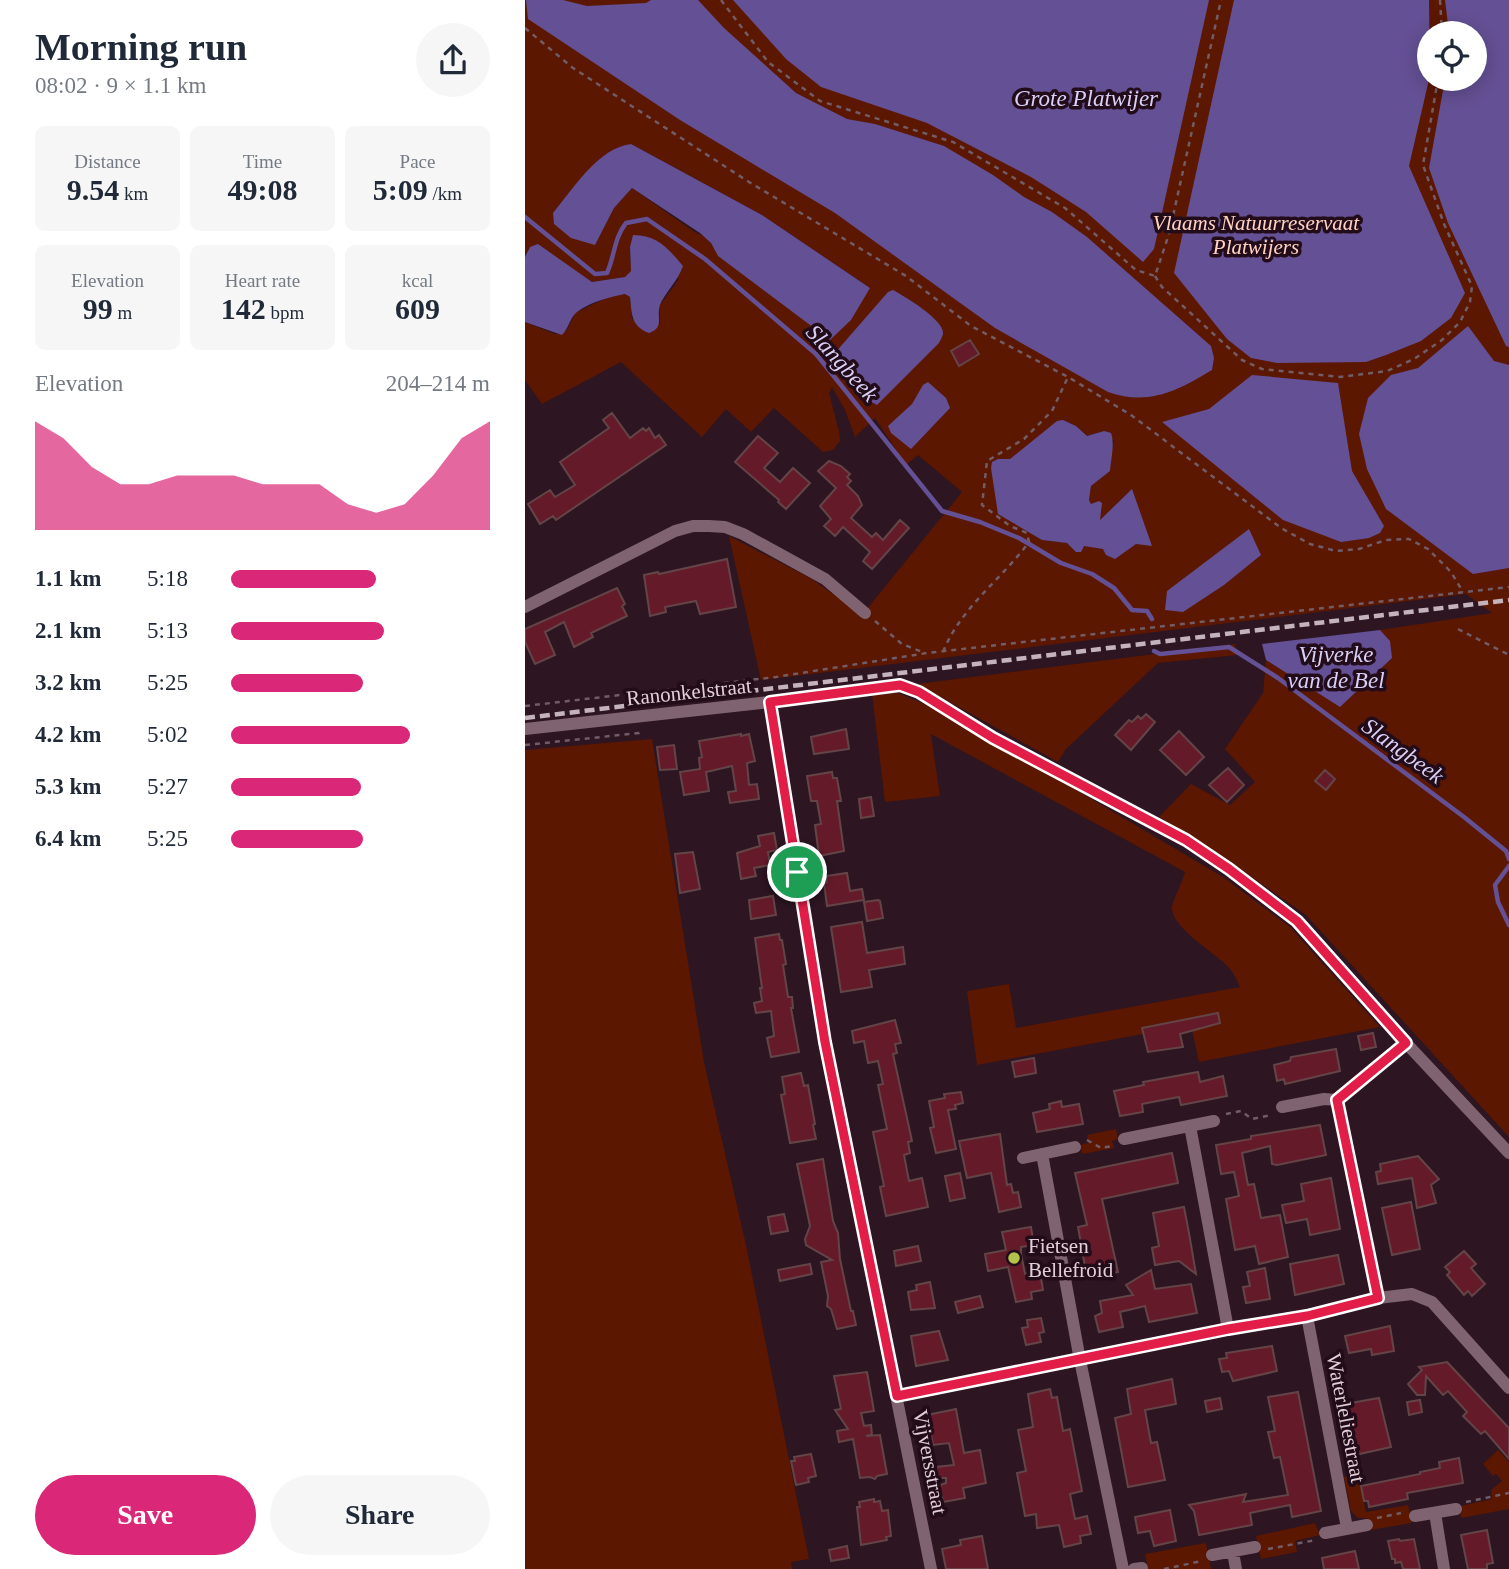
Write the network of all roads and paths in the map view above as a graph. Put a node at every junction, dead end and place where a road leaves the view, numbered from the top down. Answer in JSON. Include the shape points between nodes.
{"nodes":[{"id":1,"x":721,"y":0,"type":"edge"},
{"id":2,"x":1221,"y":0,"type":"edge"},
{"id":3,"x":1440,"y":0,"type":"edge"},
{"id":4,"x":1441,"y":21,"type":"edge"},
{"id":5,"x":525,"y":28,"type":"edge"},
{"id":6,"x":1436,"y":91,"type":"edge"},
{"id":7,"x":1155,"y":276,"type":"junction"},
{"id":8,"x":1068,"y":377,"type":"junction"},
{"id":9,"x":1509,"y":587,"type":"edge"},
{"id":10,"x":1463,"y":592,"type":"junction"},
{"id":11,"x":525,"y":607,"type":"edge"},
{"id":12,"x":865,"y":612,"type":"joint"},
{"id":13,"x":1458,"y":629,"type":"dead end"},
{"id":14,"x":943,"y":652,"type":"junction"},
{"id":15,"x":927,"y":653,"type":"junction"},
{"id":16,"x":1509,"y":655,"type":"edge"},
{"id":17,"x":770,"y":702,"type":"junction"},
{"id":18,"x":525,"y":706,"type":"edge"},
{"id":19,"x":525,"y":729,"type":"edge"},
{"id":20,"x":1406,"y":1043,"type":"junction"},
{"id":21,"x":1337,"y":1100,"type":"junction"},
{"id":22,"x":1282,"y":1107,"type":"joint"},
{"id":23,"x":1214,"y":1121,"type":"joint"},
{"id":24,"x":1191,"y":1126,"type":"junction"},
{"id":25,"x":1124,"y":1139,"type":"joint"},
{"id":26,"x":1075,"y":1147,"type":"joint"},
{"id":27,"x":1509,"y":1153,"type":"edge"},
{"id":28,"x":1042,"y":1154,"type":"junction"},
{"id":29,"x":1023,"y":1158,"type":"dead end"},
{"id":30,"x":1378,"y":1298,"type":"junction"},
{"id":31,"x":1307,"y":1316,"type":"junction"},
{"id":32,"x":1228,"y":1329,"type":"junction"},
{"id":33,"x":1080,"y":1360,"type":"junction"},
{"id":34,"x":1509,"y":1388,"type":"edge"},
{"id":35,"x":897,"y":1396,"type":"junction"},
{"id":36,"x":1509,"y":1493,"type":"edge"},
{"id":37,"x":1456,"y":1509,"type":"joint"},
{"id":38,"x":1435,"y":1513,"type":"junction"},
{"id":39,"x":1415,"y":1516,"type":"joint"},
{"id":40,"x":1367,"y":1525,"type":"joint"},
{"id":41,"x":1347,"y":1528,"type":"junction"},
{"id":42,"x":1325,"y":1533,"type":"joint"},
{"id":43,"x":1255,"y":1547,"type":"joint"},
{"id":44,"x":1233,"y":1552,"type":"junction"},
{"id":45,"x":1212,"y":1556,"type":"joint"},
{"id":46,"x":931,"y":1569,"type":"edge"},
{"id":47,"x":1123,"y":1569,"type":"edge"},
{"id":48,"x":1164,"y":1569,"type":"edge"},
{"id":49,"x":1236,"y":1569,"type":"edge"},
{"id":50,"x":1444,"y":1569,"type":"edge"}],
"edges":[{"from":1,"to":7,"type":"path","via":[[768,62],[820,101],[953,142],[1065,208],[1136,270]]},
{"from":2,"to":7,"type":"path","via":[[1169,234]]},
{"from":3,"to":4,"type":"path"},
{"from":5,"to":8,"type":"path","via":[[573,68],[906,276],[971,326]]},
{"from":6,"to":7,"type":"path","via":[[1423,166],[1472,286],[1461,322],[1442,340],[1387,371],[1340,377],[1262,369],[1242,360]]},
{"from":8,"to":10,"type":"path","via":[[1131,415],[1281,528],[1310,544],[1336,551],[1409,539],[1428,549]]},
{"from":8,"to":14,"type":"path","via":[[1052,411],[1024,439],[987,461],[982,505],[1027,533],[1029,542],[962,615]]},
{"from":9,"to":10,"type":"path"},
{"from":10,"to":14,"type":"path"},
{"from":11,"to":12,"type":"street","via":[[674,531],[709,526],[743,534],[785,556],[825,579]]},
{"from":12,"to":15,"type":"path","via":[[902,644]]},
{"from":13,"to":16,"type":"path"},
{"from":14,"to":15,"type":"path"},
{"from":15,"to":18,"type":"path","via":[[776,677]]},
{"from":17,"to":19,"type":"street","name":"Ranonkelstraat"},
{"from":17,"to":20,"type":"street","name":"Ranonkelstraat","via":[[900,685],[919,692],[993,738],[1186,840],[1229,869],[1297,921]]},
{"from":17,"to":35,"type":"street","name":"Vijversstraat","via":[[825,1042]]},
{"from":20,"to":21,"type":"street"},
{"from":20,"to":27,"type":"street"},
{"from":21,"to":22,"type":"street"},
{"from":21,"to":30,"type":"street"},
{"from":22,"to":23,"type":"path","via":[[1274,1114],[1252,1119],[1241,1111],[1217,1115]]},
{"from":23,"to":24,"type":"street"},
{"from":24,"to":25,"type":"street"},
{"from":24,"to":32,"type":"street"},
{"from":25,"to":26,"type":"path","via":[[1117,1145],[1101,1147],[1089,1140]]},
{"from":26,"to":28,"type":"street"},
{"from":28,"to":29,"type":"street"},
{"from":28,"to":33,"type":"street"},
{"from":30,"to":31,"type":"street"},
{"from":30,"to":34,"type":"street","via":[[1412,1294],[1432,1302]]},
{"from":31,"to":32,"type":"street"},
{"from":31,"to":41,"type":"street","name":"Waterleliestraat"},
{"from":32,"to":33,"type":"street"},
{"from":33,"to":35,"type":"street"},
{"from":33,"to":47,"type":"street"},
{"from":35,"to":46,"type":"street","name":"Vijversstraat"},
{"from":36,"to":37,"type":"path","via":[[1460,1503]]},
{"from":37,"to":38,"type":"street"},
{"from":38,"to":39,"type":"street"},
{"from":38,"to":50,"type":"street"},
{"from":39,"to":40,"type":"path","via":[[1406,1512],[1370,1519]]},
{"from":40,"to":41,"type":"street"},
{"from":41,"to":42,"type":"street"},
{"from":42,"to":43,"type":"path","via":[[1321,1539],[1297,1544]]},
{"from":43,"to":44,"type":"street"},
{"from":44,"to":45,"type":"street"},
{"from":44,"to":49,"type":"street"},
{"from":45,"to":48,"type":"path"}]}
